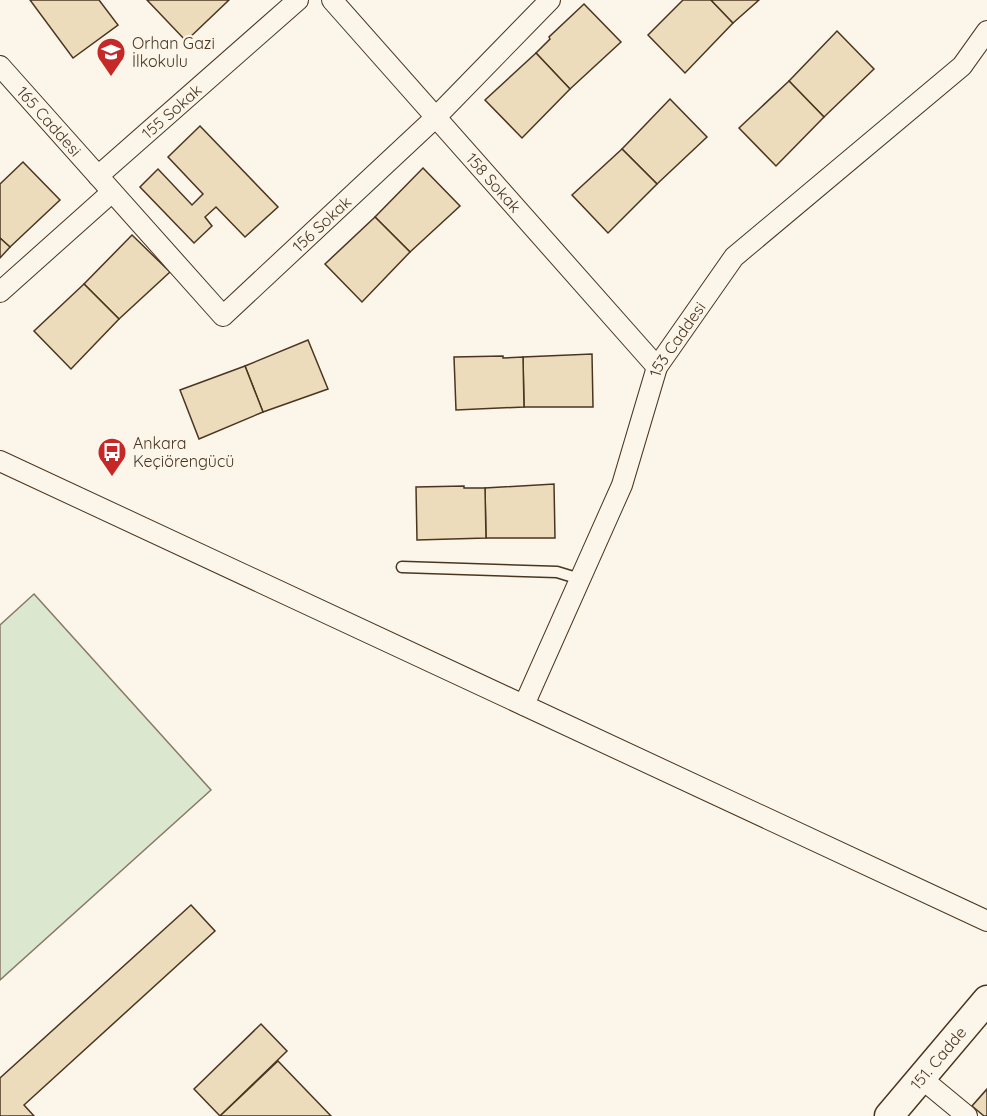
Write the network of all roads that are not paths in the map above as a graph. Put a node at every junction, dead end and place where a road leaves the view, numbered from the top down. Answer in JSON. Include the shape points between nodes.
{"nodes":[{"id":1,"x":297,"y":0,"type":"edge"},
{"id":2,"x":332,"y":0,"type":"edge"},
{"id":3,"x":550,"y":0,"type":"edge"},
{"id":4,"x":987,"y":31,"type":"edge"},
{"id":5,"x":0,"y":66,"type":"edge"},
{"id":6,"x":436,"y":117,"type":"junction"},
{"id":7,"x":98,"y":176,"type":"junction"},
{"id":8,"x":112,"y":192,"type":"junction"},
{"id":9,"x":0,"y":292,"type":"edge"},
{"id":10,"x":657,"y":367,"type":"junction"},
{"id":11,"x":0,"y":461,"type":"edge"},
{"id":12,"x":402,"y":567,"type":"dead end"},
{"id":13,"x":580,"y":579,"type":"junction"},
{"id":14,"x":524,"y":705,"type":"junction"},
{"id":15,"x":987,"y":921,"type":"edge"},
{"id":16,"x":987,"y":1000,"type":"edge"},
{"id":17,"x":921,"y":1078,"type":"junction"},
{"id":18,"x":889,"y":1116,"type":"edge"},
{"id":19,"x":967,"y":1116,"type":"edge"}],
"edges":[{"from":1,"to":7,"type":"street","name":"155 Sokak"},
{"from":2,"to":6,"type":"street","name":"158 Sokak"},
{"from":3,"to":6,"type":"street","name":"156 Sokak"},
{"from":4,"to":10,"type":"street","name":"153 Caddesi","via":[[962,66],[734,257]]},
{"from":5,"to":7,"type":"street","name":"165 Caddesi"},
{"from":6,"to":8,"type":"street","name":"156 Sokak","via":[[223,316]]},
{"from":6,"to":10,"type":"street","name":"158 Sokak"},
{"from":7,"to":8,"type":"street","name":"156 Sokak"},
{"from":8,"to":9,"type":"street"},
{"from":10,"to":13,"type":"street","name":"153 Caddesi","via":[[622,485]]},
{"from":11,"to":14,"type":"street"},
{"from":12,"to":13,"type":"lane","via":[[557,572]]},
{"from":13,"to":14,"type":"street","name":"153 Caddesi"},
{"from":14,"to":15,"type":"street"},
{"from":16,"to":17,"type":"street","name":"151. Cadde"},
{"from":17,"to":18,"type":"street","name":"151. Cadde"},
{"from":17,"to":19,"type":"street"}]}
